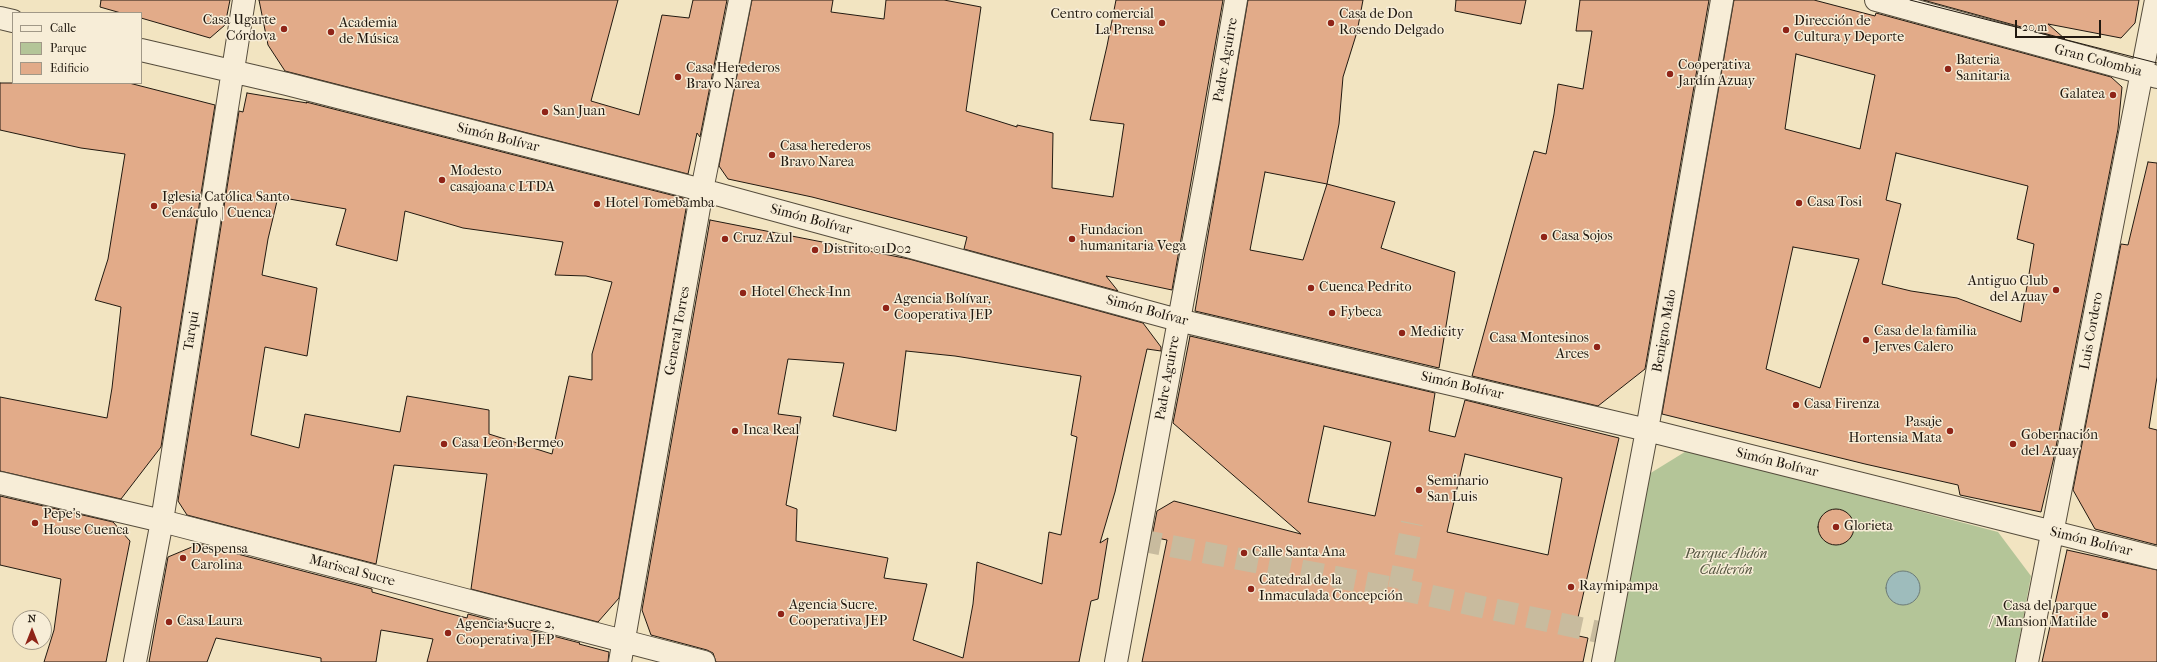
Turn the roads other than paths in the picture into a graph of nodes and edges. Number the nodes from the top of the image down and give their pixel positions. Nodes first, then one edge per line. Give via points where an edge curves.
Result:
1 (244, 0) edge
2 (740, 0) edge
3 (1236, 0) edge
4 (1722, 0) edge
5 (1876, 0) edge
6 (2156, 0) edge
7 (0, 18) edge
8 (12, 21) edge
9 (142, 50) edge
10 (232, 71) junction
11 (2149, 75) edge
12 (702, 190) junction
13 (1178, 320) junction
14 (1648, 430) junction
15 (0, 483) edge
16 (162, 521) junction
17 (2052, 533) junction
18 (2157, 558) edge
19 (622, 652) edge
20 (135, 662) edge
21 (704, 662) edge
22 (1116, 662) edge
23 (1603, 662) edge
24 (2027, 662) edge

1 - 10 street, Tarqui
2 - 12 street, General Torres
3 - 13 street, Padre Aguirre
4 - 14 street, Benigno Malo
5 - 11 street, Gran Colombia
6 - 11 street, Luis Cordero
7 - 8 street
9 - 10 street, Simón Bolívar
10 - 12 street, Simón Bolívar
10 - 16 street, Tarqui
11 - 17 street, Luis Cordero
12 - 13 street, Simón Bolívar
12 - 19 street, General Torres
13 - 14 street, Simón Bolívar
13 - 22 street, Padre Aguirre
14 - 17 street, Simón Bolívar
14 - 23 street, Benigno Malo
15 - 16 street, Mariscal Sucre
16 - 19 street, Mariscal Sucre
16 - 20 street, Tarqui
17 - 18 street, Simón Bolívar
17 - 24 street, Luis Cordero
19 - 21 street, Mariscal Sucre

